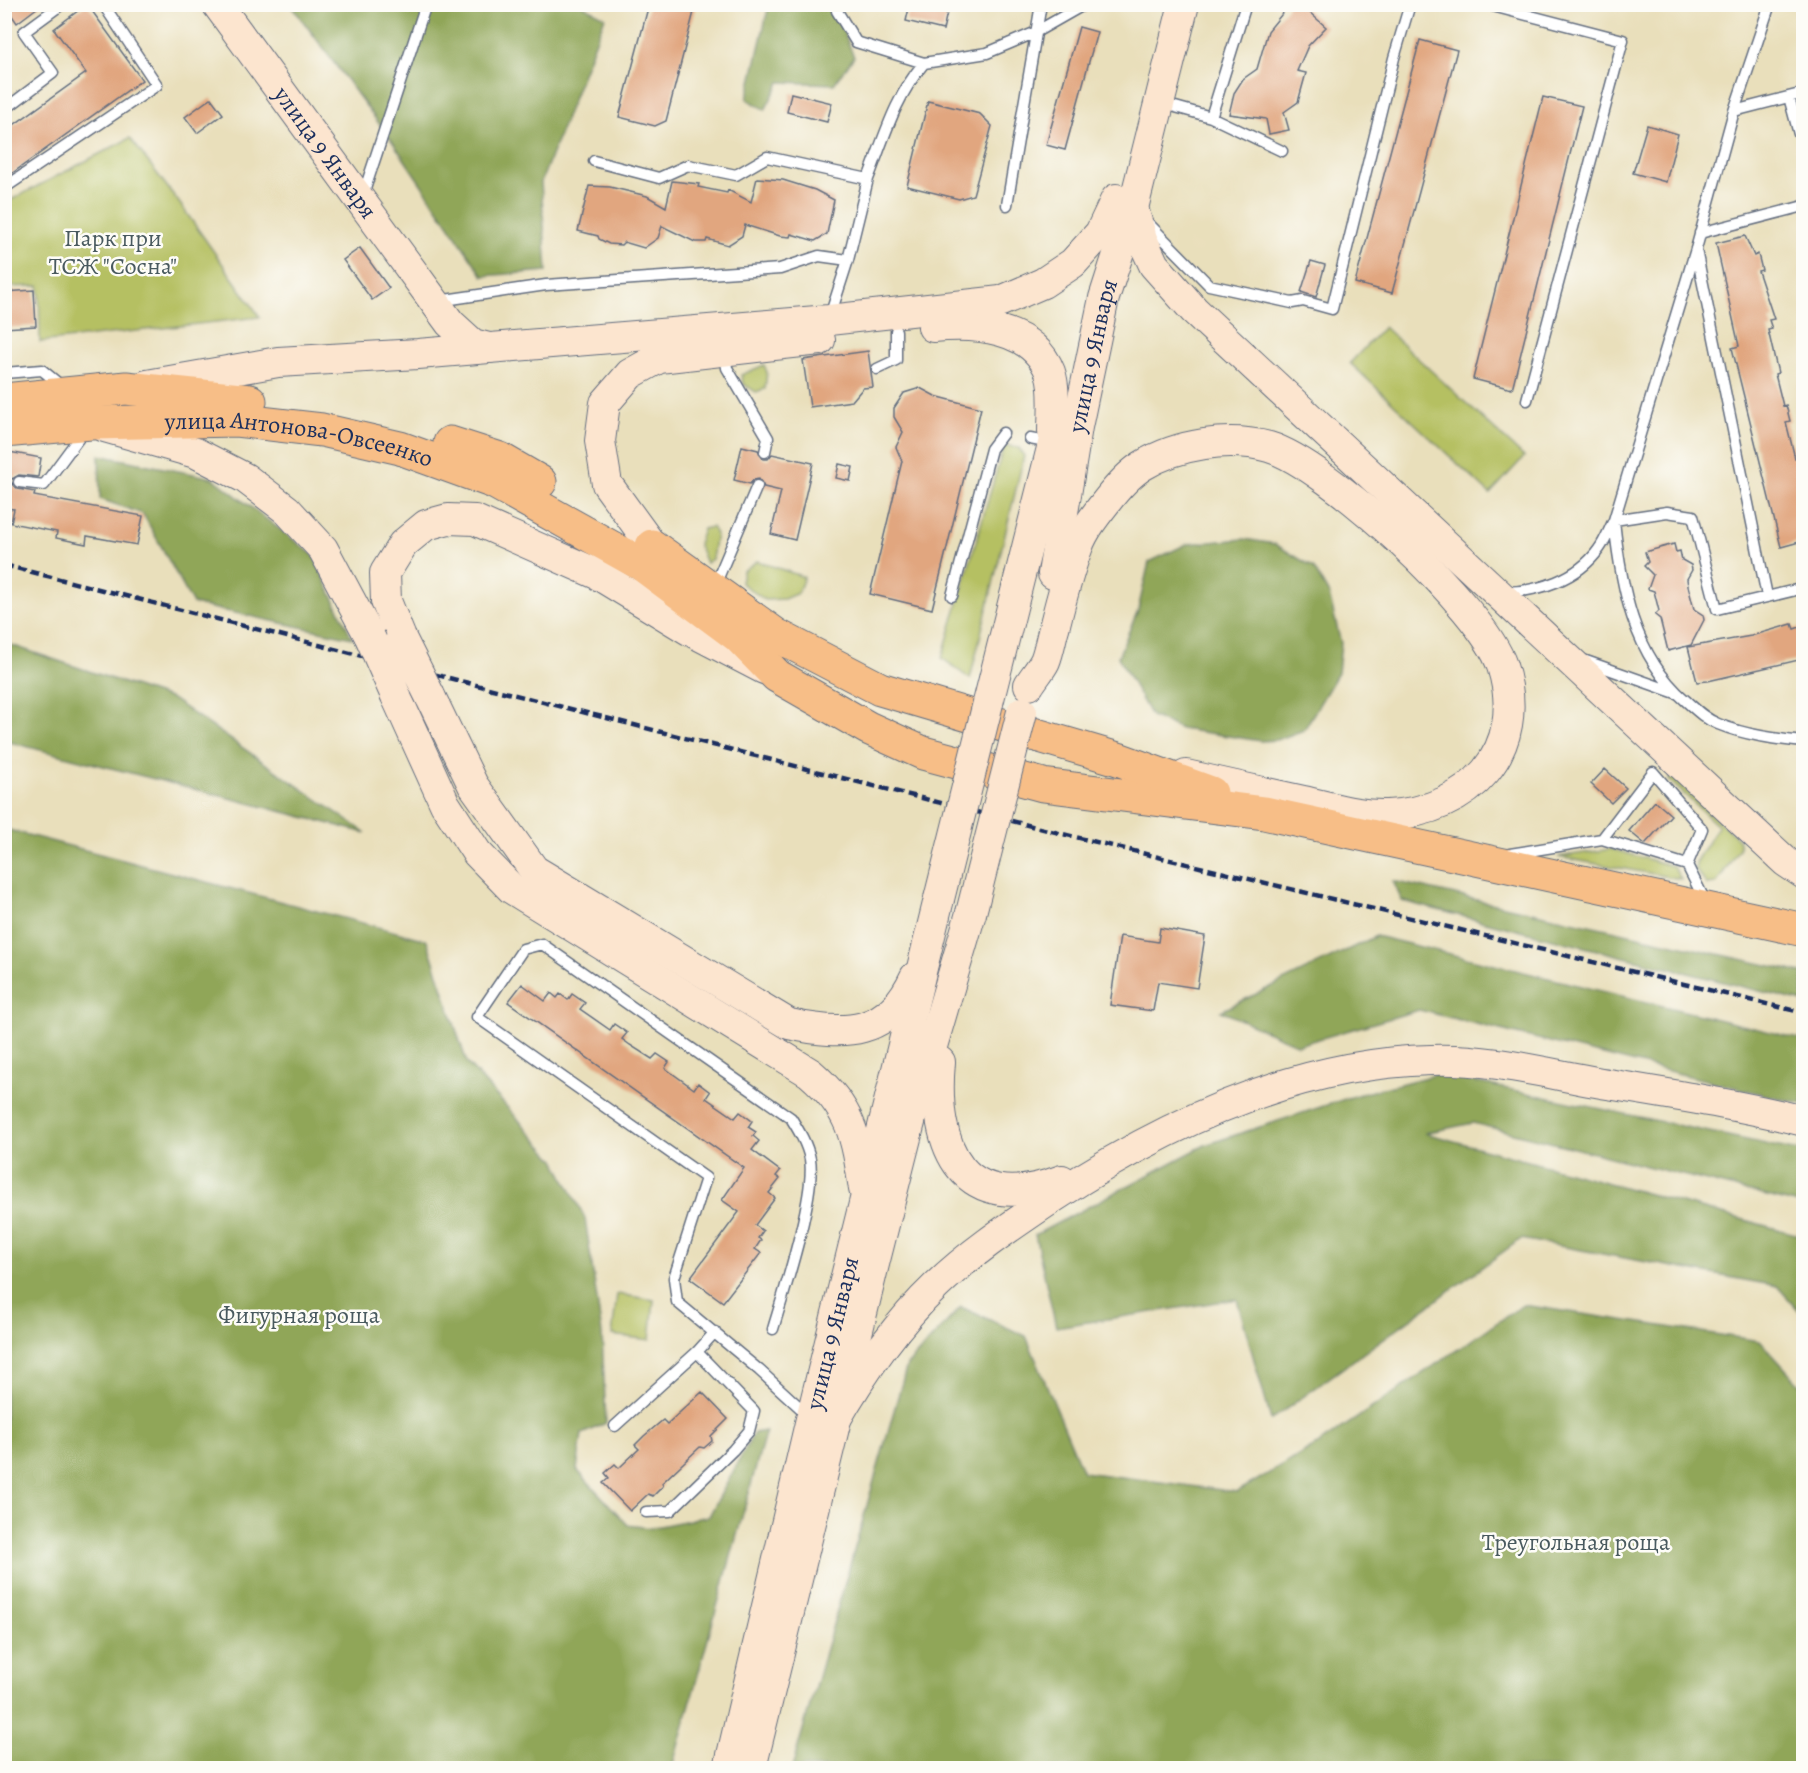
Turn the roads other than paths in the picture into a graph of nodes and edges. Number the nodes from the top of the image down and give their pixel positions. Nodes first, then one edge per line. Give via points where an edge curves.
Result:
1 (62, 4) edge
2 (103, 4) edge
3 (217, 4) edge
4 (426, 4) edge
5 (838, 4) edge
6 (1041, 4) edge
7 (1084, 4) edge
8 (1164, 4) edge
9 (1184, 4) edge
10 (1245, 4) edge
11 (1410, 4) edge
12 (1485, 4) edge
13 (1770, 4) edge
14 (1034, 33) junction
15 (924, 63) junction
16 (1803, 93) edge
17 (1789, 97) junction
18 (1158, 102) junction
19 (4, 110) edge
20 (1734, 111) junction
21 (1212, 117) junction
22 (1799, 134) dead end
23 (1282, 151) dead end
24 (594, 161) dead end
25 (868, 179) junction
26 (4, 188) edge
27 (361, 199) junction
28 (1124, 203) junction
29 (1007, 205) dead end
30 (1803, 206) edge
31 (1700, 233) junction
32 (1696, 249) junction
33 (848, 260) junction
34 (437, 301) junction
35 (829, 320) junction
36 (896, 332) junction
37 (489, 348) junction
38 (725, 351) junction
39 (418, 354) junction
40 (877, 369) dead end
41 (4, 373) edge
42 (126, 388) junction
43 (72, 394) junction
44 (4, 400) edge
45 (1527, 400) dead end
46 (91, 423) junction
47 (4, 431) edge
48 (1003, 433) dead end
49 (1042, 441) junction
50 (765, 452) dead end
51 (19, 482) dead end
52 (758, 486) dead end
53 (1614, 520) junction
54 (652, 546) junction
55 (714, 588) junction
56 (1803, 588) edge
57 (1495, 591) junction
58 (952, 596) dead end
59 (1767, 596) junction
60 (1558, 651) junction
61 (777, 676) junction
62 (1676, 693) junction
63 (1026, 698) junction
64 (1803, 742) edge
65 (1652, 756) junction
66 (1118, 759) junction
67 (1264, 813) junction
68 (1602, 839) junction
69 (1479, 859) junction
70 (1687, 865) junction
71 (1803, 874) edge
72 (1708, 907) junction
73 (1803, 930) edge
74 (927, 953) junction
75 (946, 1002) junction
76 (1803, 1121) edge
77 (1133, 1148) junction
78 (866, 1204) junction
79 (773, 1329) dead end
80 (715, 1332) junction
81 (697, 1352) junction
82 (822, 1421) junction
83 (615, 1426) dead end
84 (646, 1512) dead end
85 (729, 1768) edge
86 (751, 1768) edge

1 - 19 lane via 24,32 53,73
2 - 26 lane via 157,85
3 - 27 main road, улица 9 Января
4 - 27 lane
5 - 15 lane via 837,11 856,42
6 - 14 lane
7 - 14 lane
8 - 28 main road, улица 9 Января
9 - 18 main road, улица 9 Января
10 - 21 lane
11 - 28 lane via 1332,309 1209,285
12 - 45 lane via 1623,40
13 - 20 lane
14 - 15 lane via 987,53
14 - 29 lane
15 - 25 lane via 906,84
16 - 17 lane
17 - 20 lane
17 - 22 lane
18 - 21 lane
18 - 28 main road, улица 9 Января
20 - 31 lane
21 - 23 lane
24 - 25 lane via 659,178 688,165 736,175 767,157
25 - 33 lane
27 - 34 main road, улица 9 Января
28 - 35 main road via 1073,263 1043,283 1001,301
28 - 49 main road, улица 9 Января via 1086,296
28 - 57 main road via 1154,265 1194,310
28 - 63 main road, улица 9 Января
30 - 31 lane
31 - 32 lane
32 - 53 lane
32 - 59 lane
33 - 34 lane via 819,256 780,269 546,285
33 - 35 lane
34 - 37 main road, улица 9 Января via 463,336 473,344
34 - 39 main road via 434,324
35 - 37 main road, улица Антонова-Овсеенко
36 - 38 main road
36 - 40 lane via 896,360
36 - 49 main road via 965,324 996,328 1030,345 1050,372
37 - 39 main road, улица Антонова-Овсеенко
38 - 50 lane via 727,368 768,438
38 - 54 main road via 659,358 630,374 604,403 600,441 607,484
39 - 42 main road, улица Антонова-Овсеенко via 278,362
41 - 43 lane via 42,370
42 - 43 highway, улица Антонова-Овсеенко
42 - 54 highway via 311,409 402,428 500,459
43 - 44 highway, улица Антонова-Овсеенко
46 - 47 highway, улица Антонова-Овсеенко
46 - 51 lane via 44,485
46 - 61 highway, улица Антонова-Овсеенко via 236,420 322,430 400,448 494,482 641,564 738,636
46 - 78 main road, bridge via 196,453 245,478 287,510 323,549 370,637 445,804 477,853 512,889 810,1073 832,1092 847,1114 858,1149
48 - 58 lane via 991,449
49 - 74 main road, улица 9 Января, bridge via 988,703
52 - 55 lane
53 - 57 lane via 1598,551 1553,585 1522,592
53 - 59 lane via 1667,512 1694,516 1717,609
53 - 62 lane via 1620,574 1638,637
54 - 55 highway
55 - 66 highway via 776,635 880,689
56 - 59 lane
57 - 60 main road
60 - 62 lane
60 - 65 main road
61 - 67 highway, улица Антонова-Овсеенко via 868,728 924,753 1043,785
61 - 74 main road, bridge via 689,630 597,574 475,520 448,519 426,525 403,544 385,573 386,600 401,638 473,785 534,870 789,1024 826,1032 850,1032 878,1022 907,994
62 - 64 lane via 1719,724 1768,738
63 - 66 main road via 1045,660 1079,544 1112,495 1141,466 1168,453 1230,442 1266,447 1294,457 1347,495 1469,611 1502,666 1509,703 1508,730 1496,757 1480,779 1461,795 1438,804 1388,815 1352,813
63 - 75 main road, улица 9 Января, bridge
65 - 68 lane
65 - 70 lane via 1702,829
65 - 71 main road
66 - 67 highway
67 - 69 highway
68 - 69 lane
68 - 70 lane
69 - 72 highway
70 - 72 lane
72 - 73 highway
74 - 78 main road, улица 9 Января
75 - 77 main road via 938,1110 945,1144 975,1180 996,1190 1038,1190
75 - 82 main road, улица 9 Января
76 - 77 main road via 1529,1068 1466,1060 1396,1061 1326,1074 1263,1092 1174,1127
77 - 82 main road via 1036,1209 952,1270
78 - 82 main road, улица 9 Января
79 - 80 lane via 809,1186 810,1160 791,1118 542,944 523,949 477,1017 706,1178 674,1278 677,1302
80 - 81 lane
80 - 82 lane
81 - 83 lane
81 - 84 lane via 754,1412 749,1431 670,1511
82 - 85 main road, улица 9 Января
82 - 86 main road, улица 9 Января

